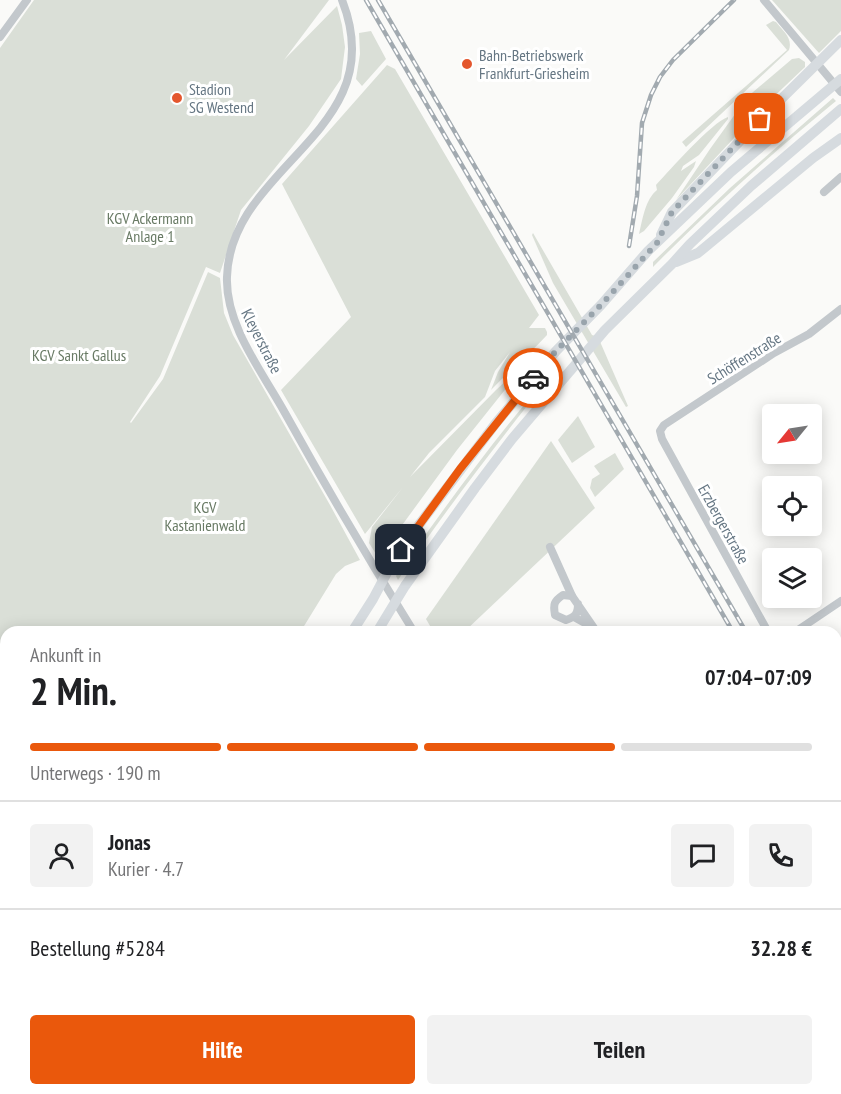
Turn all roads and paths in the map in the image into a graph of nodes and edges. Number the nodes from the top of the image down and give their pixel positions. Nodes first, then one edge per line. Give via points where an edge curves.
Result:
1 (27, 0) edge
2 (342, 0) edge
3 (764, 0) edge
4 (0, 37) edge
5 (841, 40) edge
6 (841, 79) edge
7 (841, 92) edge
8 (841, 109) edge
9 (841, 138) edge
10 (841, 177) edge
11 (824, 192) dead end
12 (652, 247) junction
13 (672, 264) junction
14 (841, 309) edge
15 (661, 428) joint
16 (550, 547) dead end
17 (572, 596) junction
18 (841, 601) edge
19 (578, 604) junction
20 (574, 617) junction
21 (356, 626) edge
22 (380, 626) edge
23 (410, 626) edge
24 (589, 626) edge
25 (593, 626) edge
26 (765, 626) edge
27 (804, 626) edge

1 - 4 street
2 - 23 street, Kleyerstraße via 350,26 352,53 342,96 319,130 245,217 232,243 226,279 241,335
3 - 7 street
5 - 12 highway via 672,212
6 - 12 highway via 731,172
8 - 13 highway via 751,186
9 - 13 highway via 698,253
10 - 11 street
12 - 21 highway via 556,351 460,469 390,567
13 - 22 highway via 605,330 512,439
14 - 15 street, Schöffenstraße via 809,334
15 - 26 street, Erzbergerstraße via 662,439
16 - 17 street
17 - 19 street
17 - 20 street via 563,595 553,607 555,615 566,620
18 - 27 street
19 - 20 street
19 - 25 street
20 - 24 street

